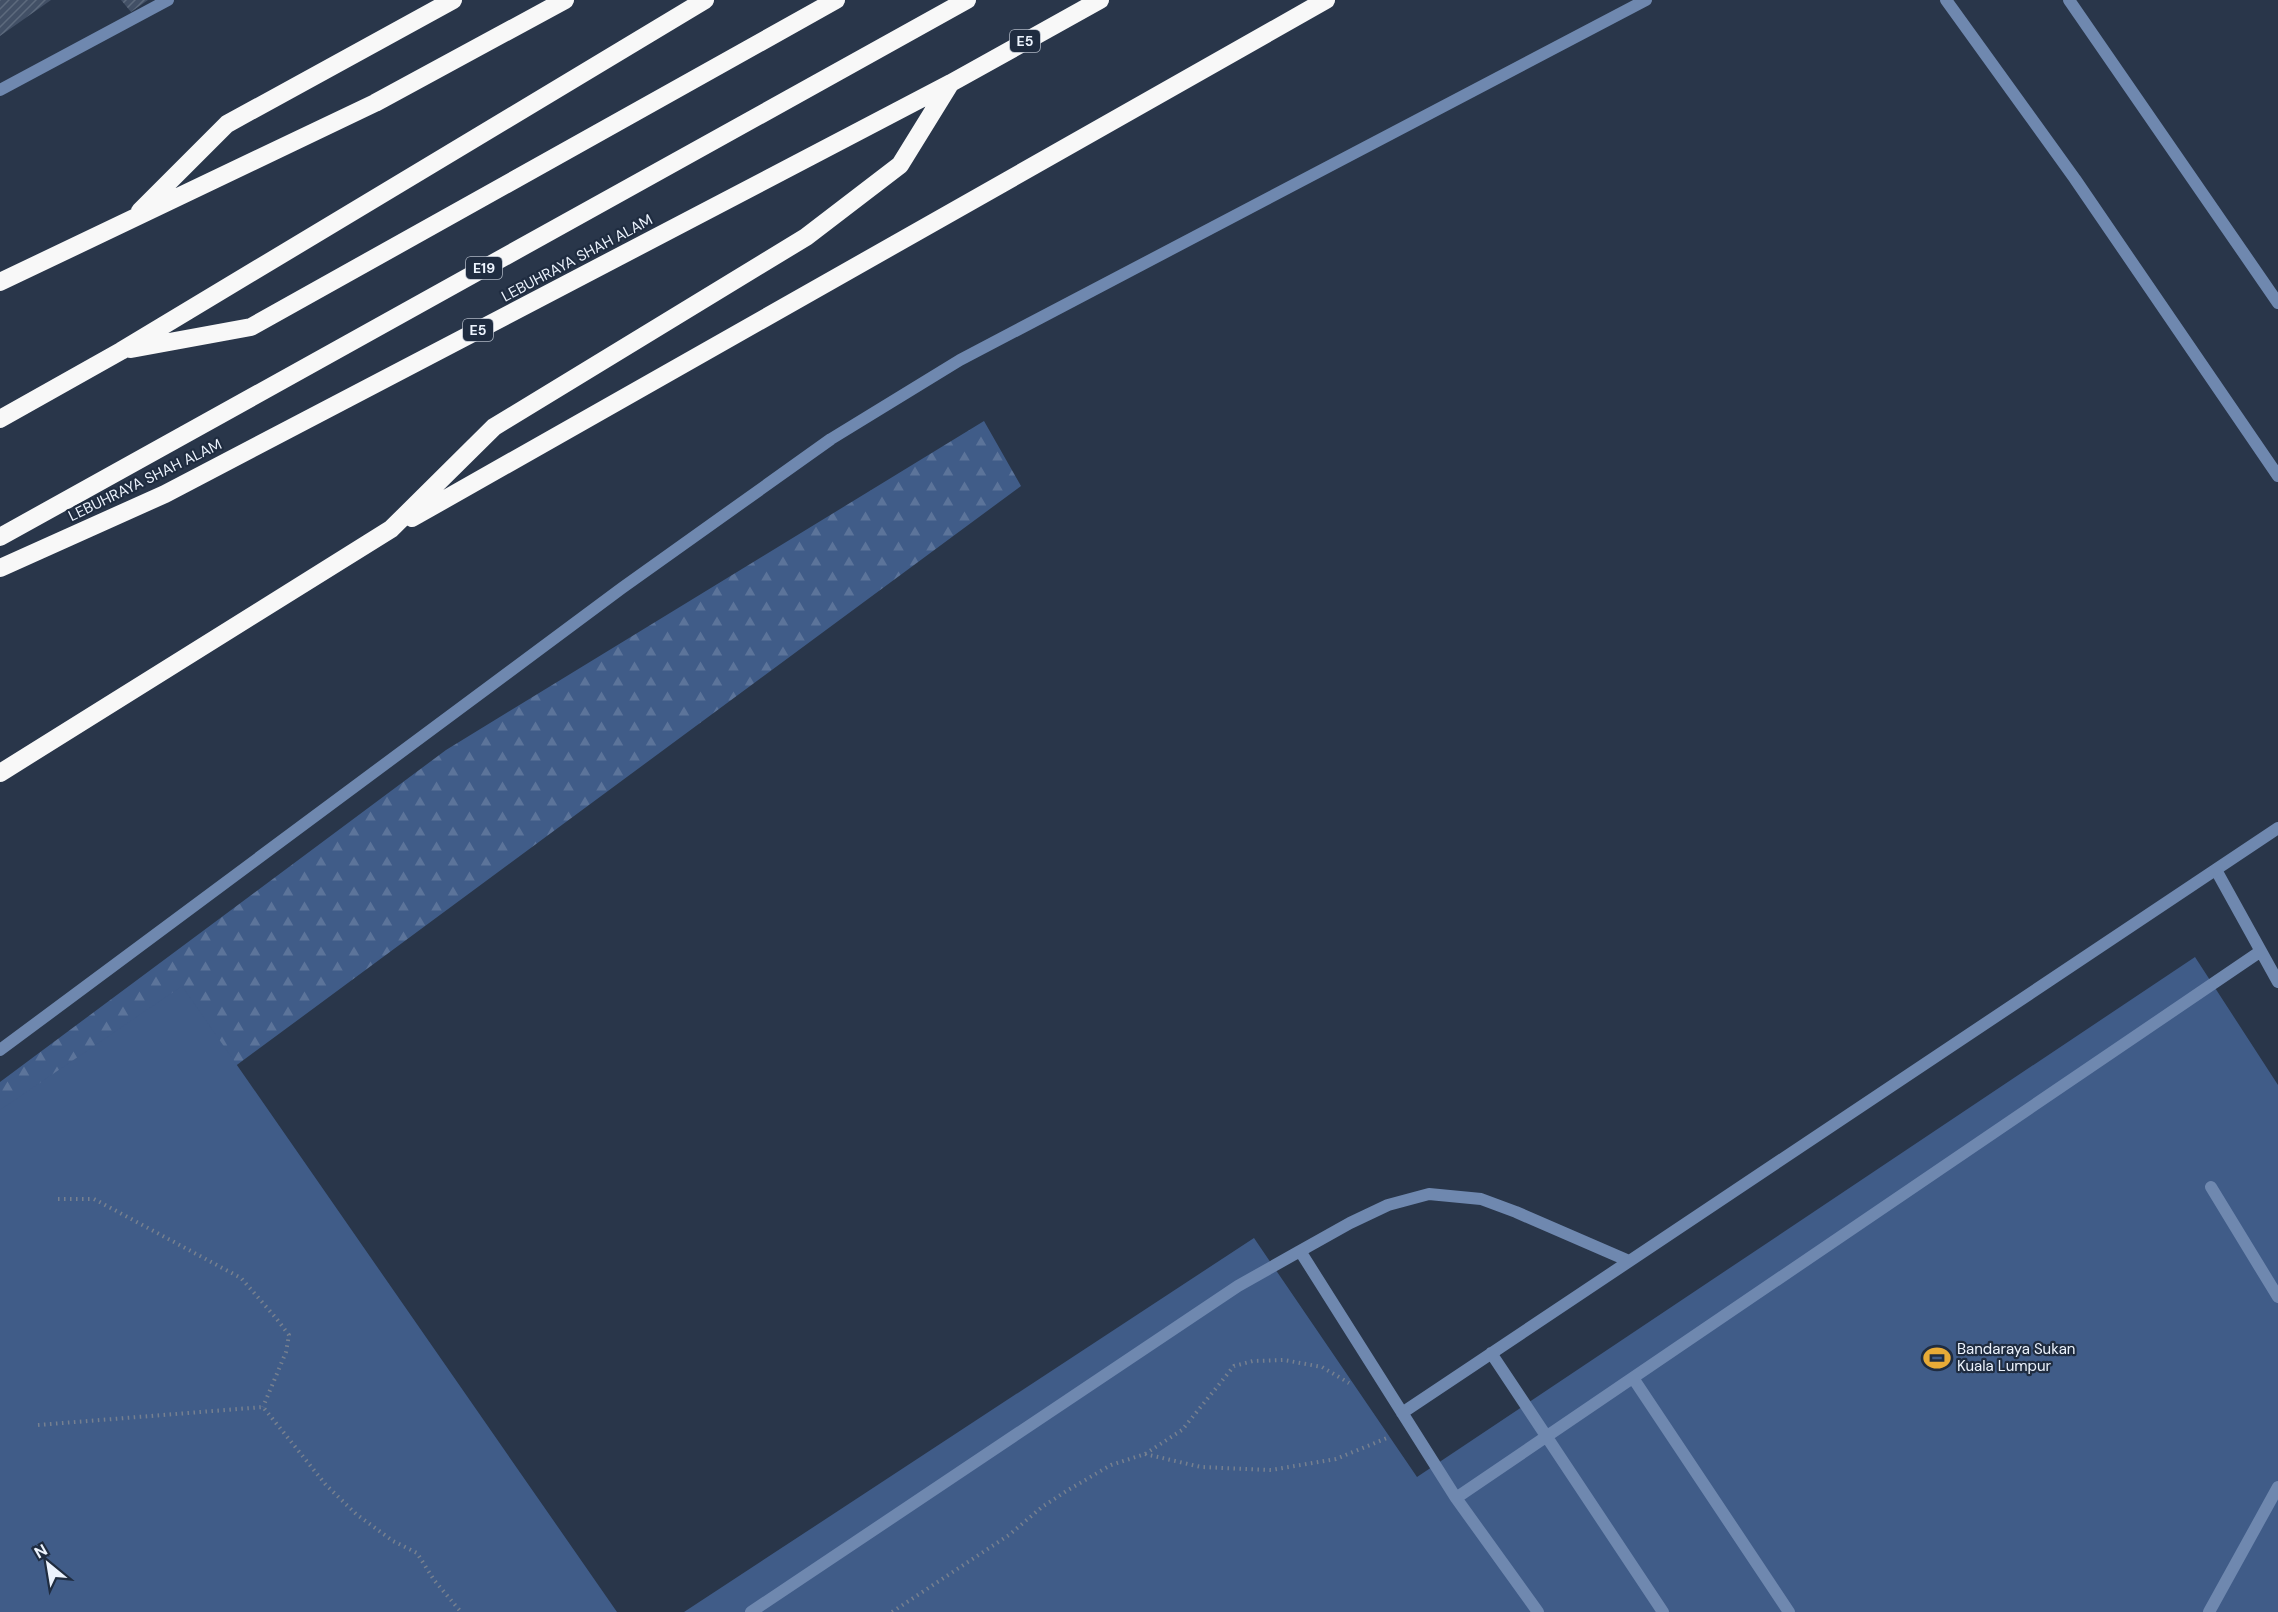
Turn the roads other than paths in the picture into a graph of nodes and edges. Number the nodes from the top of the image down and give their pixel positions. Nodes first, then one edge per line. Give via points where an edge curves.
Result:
1 (168, 0) edge
2 (453, 0) edge
3 (565, 0) edge
4 (705, 0) edge
5 (836, 0) edge
6 (967, 0) edge
7 (1100, 0) edge
8 (1326, 0) edge
9 (1646, 0) edge
10 (1946, 0) edge
11 (2069, 0) edge
12 (951, 83) junction
13 (0, 90) edge
14 (131, 221) junction
15 (0, 282) edge
16 (2278, 303) edge
17 (120, 351) junction
18 (0, 419) edge
19 (2278, 476) edge
20 (391, 530) junction
21 (0, 537) edge
22 (0, 568) edge
23 (0, 773) edge
24 (2278, 828) edge
25 (2216, 870) junction
26 (2261, 951) junction
27 (2278, 982) edge
28 (0, 1050) edge
29 (2211, 1187) dead end
30 (1300, 1251) junction
31 (1629, 1261) junction
32 (2278, 1297) edge
33 (1491, 1353) junction
34 (1633, 1378) junction
35 (1402, 1413) junction
36 (1547, 1437) junction
37 (2278, 1487) edge
38 (1456, 1498) junction
39 (751, 1612) edge
40 (1538, 1612) edge
41 (1664, 1612) edge
42 (1789, 1612) edge
43 (2209, 1612) edge

1 - 13 lane
2 - 14 highway via 227,124
3 - 14 highway via 375,103
4 - 17 highway
5 - 17 highway via 251,327
6 - 21 highway, E19
7 - 12 highway, LEBUHRAYA SHAH ALAM / E5
8 - 20 highway
9 - 28 lane via 971,355 831,440 622,588
10 - 19 lane via 2075,179
11 - 16 lane
12 - 20 highway via 900,165 806,237 495,427
12 - 22 highway, LEBUHRAYA SHAH ALAM / E5 via 165,494
14 - 15 highway
17 - 18 highway
20 - 23 highway
24 - 25 lane
25 - 26 lane
25 - 31 lane
26 - 27 lane
26 - 34 lane
29 - 32 lane
30 - 31 lane via 1388,1205 1428,1194 1481,1199
30 - 35 lane
30 - 39 lane via 1238,1286
31 - 33 lane
33 - 35 lane
33 - 36 lane
34 - 36 lane
34 - 42 lane
35 - 38 lane
36 - 38 lane
36 - 41 lane
37 - 43 lane
38 - 40 lane

